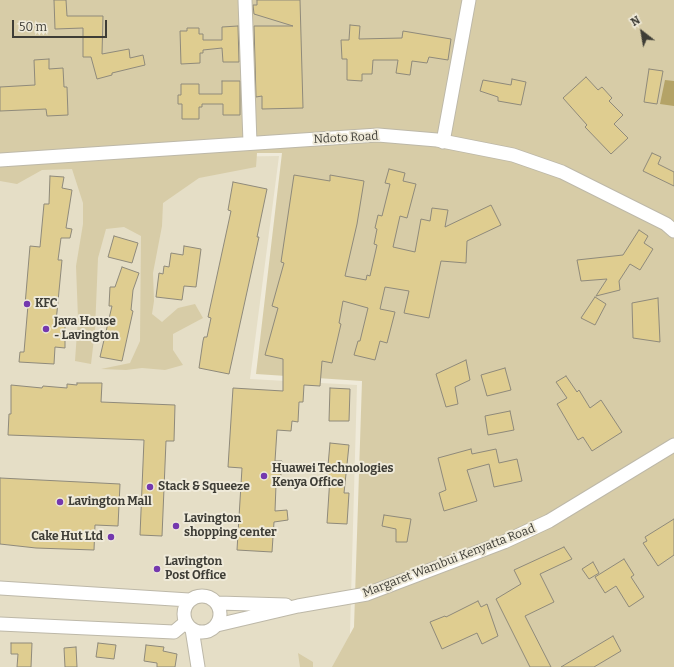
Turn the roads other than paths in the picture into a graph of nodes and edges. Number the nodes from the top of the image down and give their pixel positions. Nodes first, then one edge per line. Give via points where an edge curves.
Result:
1 (246, 0) edge
2 (469, 0) edge
3 (443, 142) junction
4 (250, 143) junction
5 (0, 160) edge
6 (674, 231) edge
7 (674, 446) edge
8 (0, 588) edge
9 (190, 600) junction
10 (218, 603) junction
11 (298, 606) junction
12 (0, 624) edge
13 (189, 626) junction
14 (212, 628) junction
15 (198, 666) edge

1 - 4 street
2 - 3 street
3 - 4 street, Ndoto Road via 378,135
3 - 6 street, Ndoto Road via 513,155 562,172 666,224
4 - 5 street, Ndoto Road
7 - 11 street, Margaret Wambui Kenyatta Road via 549,521 504,542 367,594
8 - 9 street
9 - 10 street via 202,595 211,597
9 - 13 street via 184,608
10 - 11 street, Margaret Wambui Kenyatta Road
10 - 14 street via 221,614
11 - 14 street, Margaret Wambui Kenyatta Road
12 - 13 street via 174,632
13 - 14 street via 200,632
13 - 15 street
14 - 15 street

